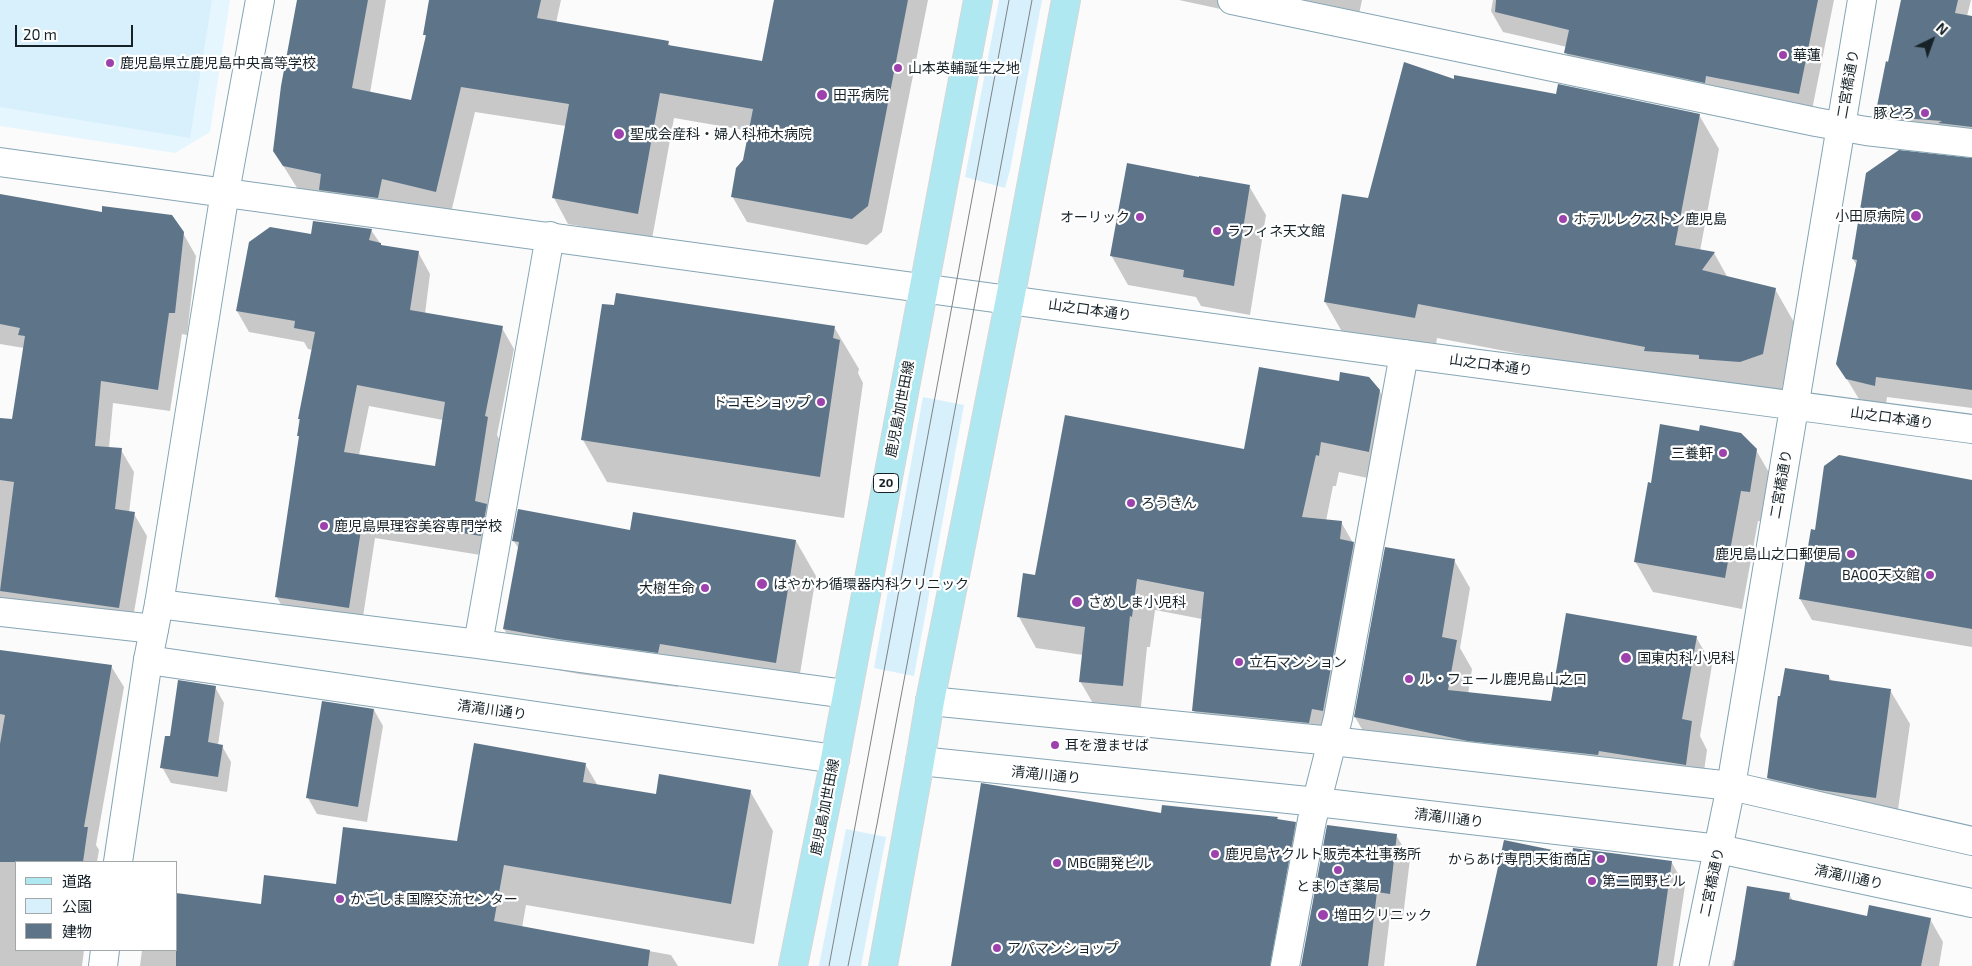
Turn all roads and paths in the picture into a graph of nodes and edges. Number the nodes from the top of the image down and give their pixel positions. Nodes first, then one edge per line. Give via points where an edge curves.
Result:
1 (260, 0) edge
2 (978, 0) edge
3 (1066, 0) edge
4 (1232, 0) edge
5 (1862, 0) edge
6 (1841, 126) junction
7 (1972, 143) edge
8 (0, 162) edge
9 (225, 192) junction
10 (550, 236) junction
11 (924, 287) junction
12 (1010, 299) junction
13 (1404, 354) junction
14 (1794, 406) junction
15 (1972, 429) edge
16 (0, 612) edge
17 (156, 616) junction
18 (478, 644) junction
19 (148, 660) junction
20 (846, 694) junction
21 (930, 701) junction
22 (1332, 741) junction
23 (835, 759) junction
24 (920, 761) junction
25 (1731, 786) junction
26 (1317, 802) junction
27 (1972, 841) edge
28 (1719, 849) junction
29 (118, 861) edge
30 (1972, 904) edge
31 (105, 951) edge
32 (103, 966) edge
33 (793, 966) edge
34 (883, 966) edge
35 (1285, 966) edge
36 (1694, 966) edge

1 - 9 street
2 - 11 main road, 鹿児島加世田線 / 20
3 - 12 main road
4 - 6 street
5 - 6 street, 二宮橋通り
6 - 7 street
6 - 14 street, 二宮橋通り
8 - 9 street, 山之口本通り
9 - 10 street, 山之口本通り
9 - 17 street
10 - 11 street, 山之口本通り
10 - 18 street
11 - 12 street, 山之口本通り
11 - 20 main road, 鹿児島加世田線 / 20
12 - 13 street, 山之口本通り
12 - 21 main road
13 - 14 street, 山之口本通り
13 - 22 street
14 - 15 street, 山之口本通り
14 - 25 street, 二宮橋通り
16 - 17 street
17 - 18 street
17 - 19 street
18 - 20 street
19 - 23 street, 清滝川通り
19 - 29 street
20 - 23 main road, 鹿児島加世田線 / 20
21 - 22 street
21 - 24 main road
22 - 25 street
22 - 26 street
23 - 33 main road, 鹿児島加世田線 / 20
24 - 26 street, 清滝川通り
24 - 34 main road
25 - 27 street
25 - 28 street, 二宮橋通り
26 - 28 street, 清滝川通り
26 - 35 street
28 - 30 street, 清滝川通り
28 - 36 street, 二宮橋通り
31 - 32 street

